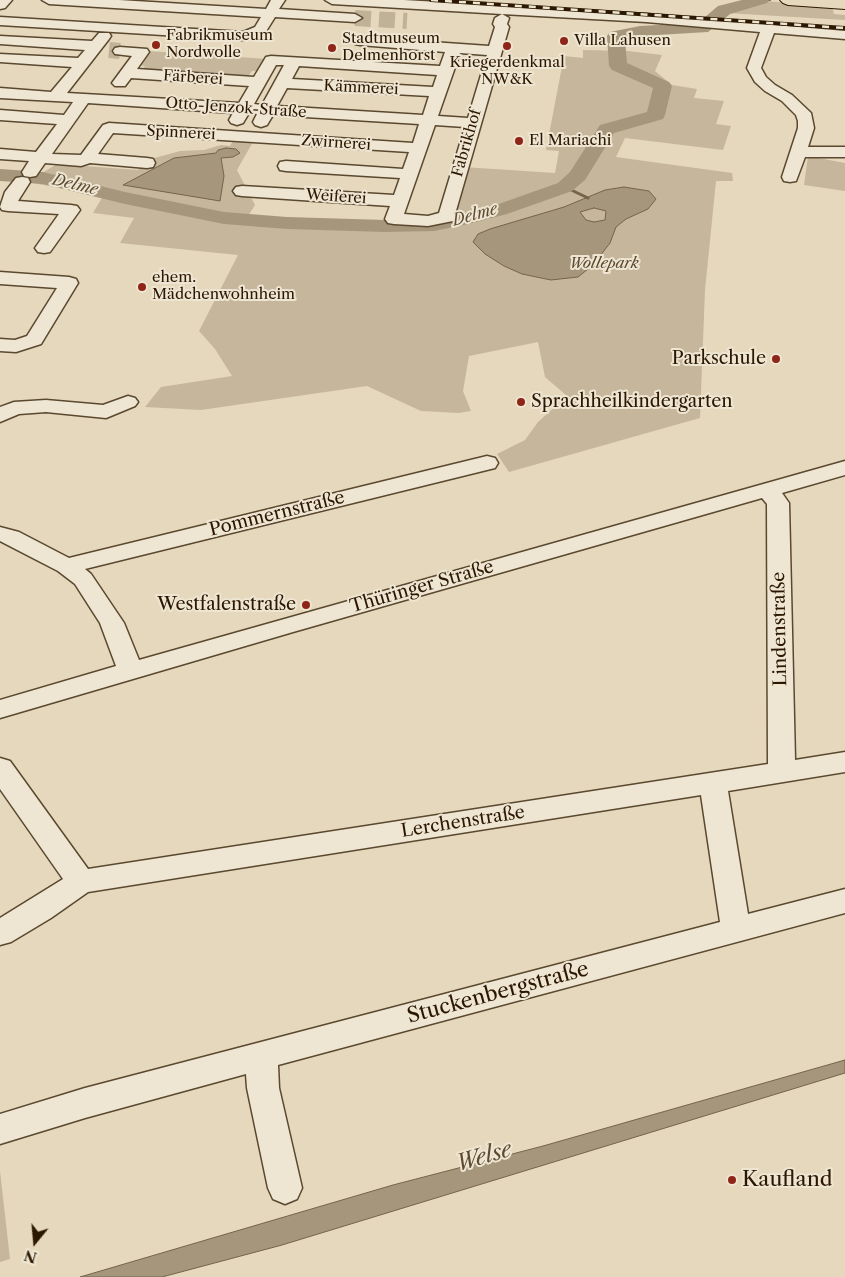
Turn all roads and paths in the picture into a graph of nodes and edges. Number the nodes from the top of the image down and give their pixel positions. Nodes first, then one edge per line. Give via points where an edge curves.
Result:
1 (5, 0) edge
2 (49, 0) edge
3 (278, 0) edge
4 (332, 0) edge
5 (788, 0) edge
6 (845, 4) edge
7 (0, 5) edge
8 (270, 13) junction
9 (503, 17) junction
10 (355, 18) tunnel mouth
11 (0, 21) edge
12 (483, 26) dead end
13 (111, 28) junction
14 (768, 28) junction
15 (845, 35) edge
16 (0, 40) edge
17 (360, 41) dead end
18 (454, 48) junction
19 (104, 49) junction
20 (494, 51) junction
21 (0, 58) edge
22 (294, 62) junction
23 (83, 63) junction
24 (447, 71) junction
25 (127, 74) junction
26 (259, 82) junction
27 (282, 83) junction
28 (439, 92) junction
29 (0, 93) edge
30 (56, 96) junction
31 (84, 98) junction
32 (108, 100) junction
33 (128, 101) junction
34 (244, 108) junction
35 (268, 110) junction
36 (0, 115) edge
37 (68, 120) junction
38 (428, 120) junction
39 (472, 123) junction
40 (109, 128) junction
41 (228, 136) junction
42 (253, 137) junction
43 (298, 140) junction
44 (418, 148) junction
45 (798, 152) junction
46 (845, 152) edge
47 (0, 154) edge
48 (41, 157) junction
49 (88, 158) junction
50 (147, 163) dead end
51 (286, 166) junction
52 (410, 174) junction
53 (790, 177) dead end
54 (242, 191) dead end
55 (273, 193) junction
56 (400, 201) junction
57 (4, 205) edge
58 (44, 248) dead end
59 (0, 278) edge
60 (0, 345) edge
61 (128, 402) dead end
62 (0, 416) edge
63 (487, 462) dead end
64 (845, 468) edge
65 (768, 491) junction
66 (0, 534) edge
67 (66, 566) junction
68 (130, 670) junction
69 (0, 709) edge
70 (845, 762) edge
71 (0, 768) edge
72 (782, 771) junction
73 (713, 784) junction
74 (81, 882) junction
75 (845, 901) edge
76 (736, 930) junction
77 (0, 933) edge
78 (261, 1057) junction
79 (0, 1129) edge
80 (285, 1188) dead end

1 - 7 street
2 - 8 street
3 - 8 street
4 - 9 street
5 - 6 main road
8 - 10 street
8 - 13 street via 258,32 244,36
9 - 12 street
9 - 14 street via 704,22
9 - 20 street, Fabrikhof
11 - 13 street
13 - 19 street
14 - 15 street
14 - 45 street via 754,68 760,79 803,113 806,128
16 - 19 street
17 - 18 street
18 - 20 street
18 - 24 street
19 - 23 street
19 - 25 street via 142,52
20 - 39 street, Fabrikhof
21 - 23 street
22 - 24 street, Kämmerei
22 - 26 street, Kämmerei via 271,60
22 - 27 street
23 - 30 street
24 - 28 street
25 - 26 street, Färberei
25 - 32 street
26 - 34 street
27 - 28 street, Kämmerei
27 - 35 street
28 - 38 street
29 - 30 street, Otto-Jenzok-Straße
30 - 31 street, Otto-Jenzok-Straße
31 - 32 street, Otto-Jenzok-Straße
31 - 37 street
32 - 33 street, Otto-Jenzok-Straße
33 - 34 street, Otto-Jenzok-Straße
33 - 40 street
34 - 35 street, Otto-Jenzok-Straße
34 - 41 street
35 - 38 street, Otto-Jenzok-Straße
35 - 42 street
36 - 37 street
37 - 48 street
38 - 39 street, Otto-Jenzok-Straße
38 - 44 street
39 - 56 street, Fabrikhof via 446,218 428,221 394,219
40 - 41 street, Spinnerei
40 - 49 street
41 - 42 street, Spinnerei
42 - 43 street, Zwirnerei
43 - 44 street, Zwirnerei
43 - 51 street
44 - 52 street
45 - 46 street
45 - 53 street
47 - 48 street, Spinnerei
48 - 49 street, Spinnerei via 81,161
48 - 57 street
49 - 50 street, Spinnerei
51 - 52 street, Weiferei
51 - 55 street
52 - 56 street
54 - 55 street, Weiferei
55 - 56 street, Weiferei
57 - 58 street via 62,223
59 - 60 street via 69,283 34,340 16,346
61 - 62 street via 106,412 46,406 14,408
63 - 67 street, Pommernstraße
64 - 65 street, Thüringer Straße
65 - 68 street, Thüringer Straße
65 - 72 street, Lindenstraße via 778,503
66 - 67 street
67 - 68 street via 83,579 112,622
68 - 69 street, Thüringer Straße
70 - 72 street, Lerchenstraße
71 - 74 street
72 - 73 street, Lerchenstraße
73 - 74 street, Lerchenstraße
73 - 76 street
74 - 77 street, Lerchenstraße
75 - 76 street, Stuckenbergstraße
76 - 78 street, Stuckenbergstraße
78 - 79 street, Stuckenbergstraße
78 - 80 street via 264,1088

